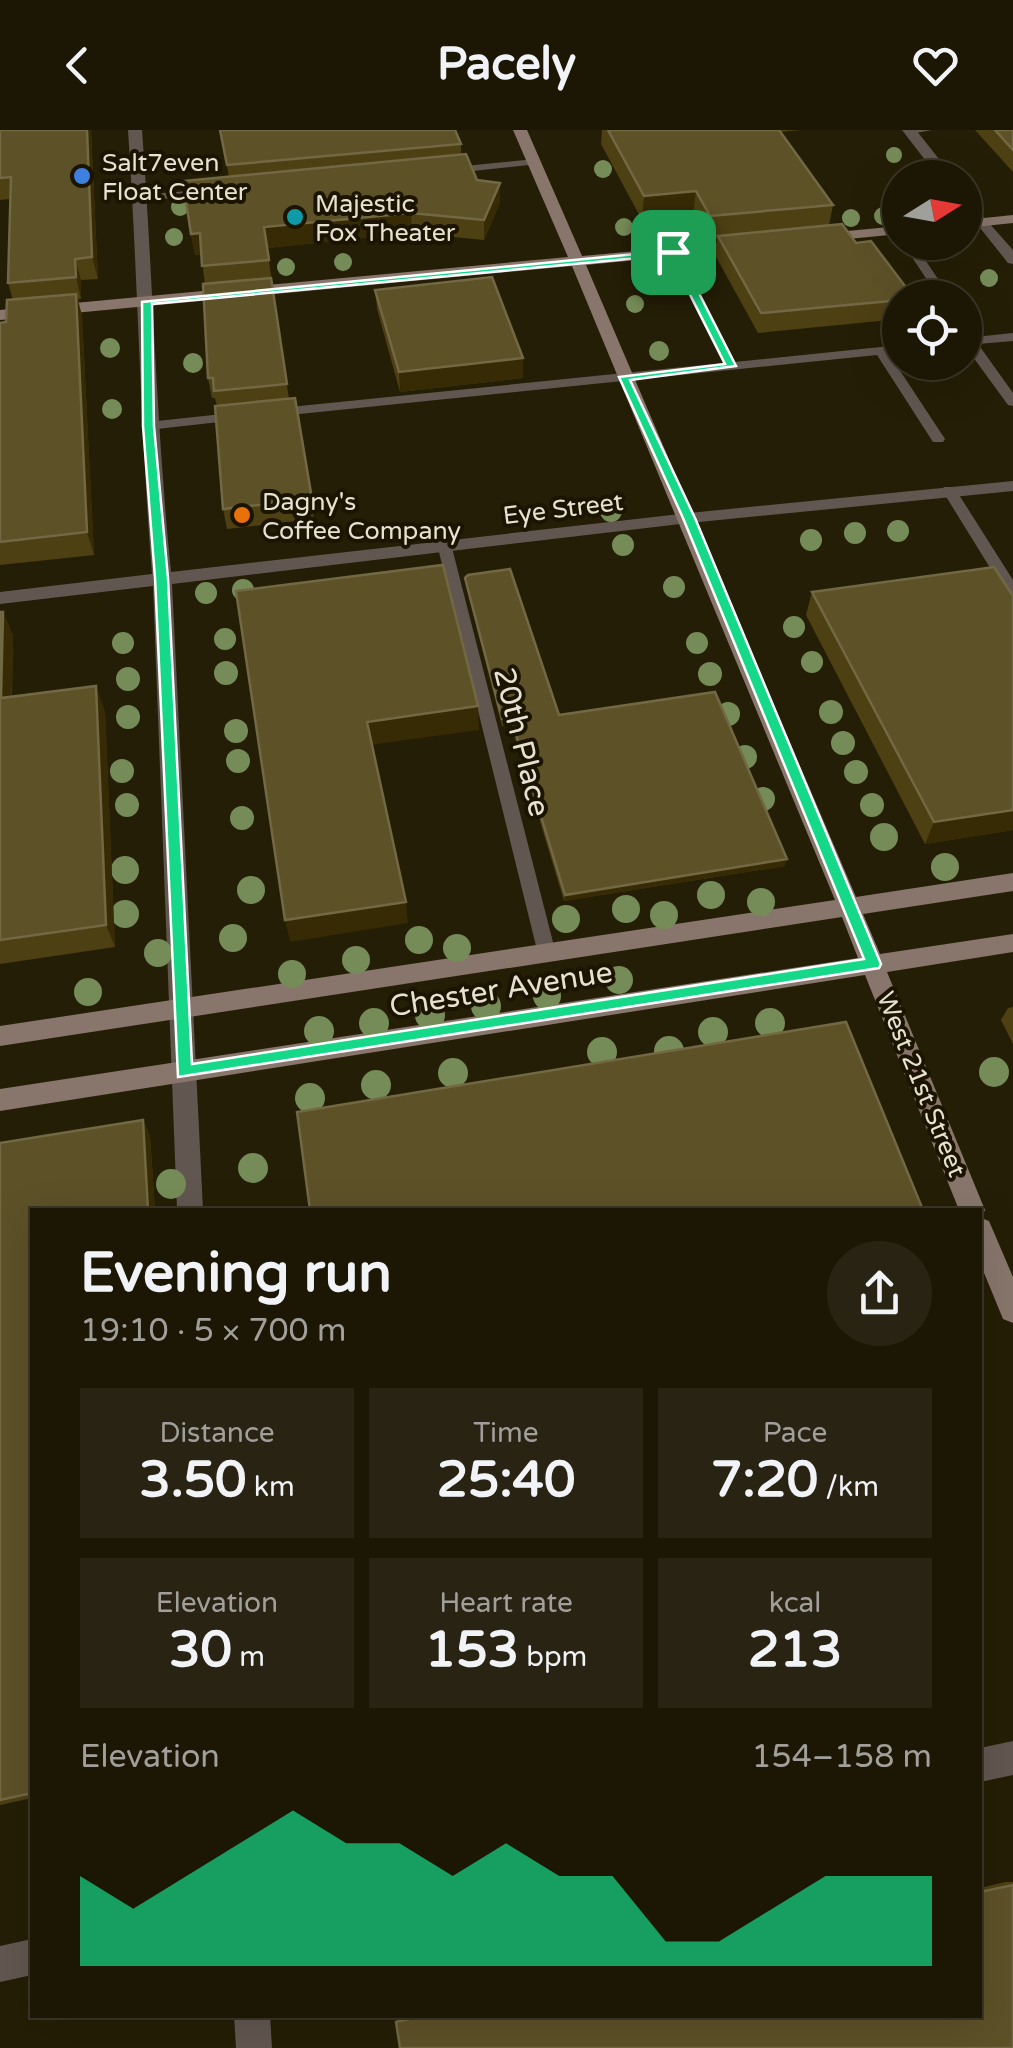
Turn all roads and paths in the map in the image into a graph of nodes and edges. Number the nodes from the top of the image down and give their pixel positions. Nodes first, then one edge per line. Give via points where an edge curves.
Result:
1 (135, 130) edge
2 (520, 130) edge
3 (927, 130) edge
4 (910, 131) edge
5 (933, 160) edge
6 (534, 162) junction
7 (436, 172) edge
8 (219, 191) edge
9 (140, 198) junction
10 (1013, 219) edge
11 (983, 222) joint
12 (882, 235) edge
13 (804, 240) edge
14 (767, 243) edge
15 (673, 252) junction
16 (1013, 260) edge
17 (578, 261) junction
18 (147, 302) junction
19 (0, 315) edge
20 (1013, 337) edge
21 (982, 341) edge
22 (881, 351) joint
23 (982, 359) edge
24 (731, 366) junction
25 (624, 377) junction
26 (1013, 402) edge
27 (148, 426) junction
28 (938, 439) dead end
29 (1013, 486) edge
30 (949, 490) junction
31 (689, 518) junction
32 (445, 548) junction
33 (162, 578) junction
34 (1013, 592) edge
35 (0, 598) edge
36 (1013, 882) edge
37 (850, 907) junction
38 (1013, 944) edge
39 (546, 950) junction
40 (873, 964) junction
41 (181, 1007) junction
42 (0, 1036) edge
43 (184, 1072) junction
44 (0, 1100) edge
45 (190, 1208) edge
46 (971, 1208) edge
47 (982, 1240) edge
48 (989, 1275) edge
49 (1013, 1310) edge
50 (1013, 1758) edge
51 (982, 1765) edge
52 (30, 1957) edge
53 (0, 1964) edge
54 (252, 2018) edge
55 (254, 2048) edge

1 - 9 street
2 - 6 street, West 21st Street
3 - 4 lane
4 - 5 street
6 - 7 lane
6 - 17 street, West 21st Street
8 - 9 lane
9 - 18 street
10 - 11 street
11 - 16 street
12 - 13 street
14 - 15 street
15 - 17 street
15 - 24 lane
17 - 18 street
17 - 25 street, West 21st Street
18 - 19 street
18 - 27 street
20 - 21 lane
22 - 24 lane
22 - 28 lane
23 - 26 lane
24 - 25 lane
25 - 27 lane
25 - 31 street, West 21st Street
27 - 33 street
29 - 30 street, Eye Street
30 - 31 street, Eye Street
30 - 34 lane
31 - 32 street, Eye Street
31 - 37 street, West 21st Street
32 - 33 street, Eye Street
32 - 39 lane, 20th Place
33 - 35 street, Eye Street
33 - 41 street
36 - 37 street, Chester Avenue
37 - 39 street, Chester Avenue
37 - 40 street, West 21st Street
38 - 40 street, Chester Avenue
39 - 41 street, Chester Avenue
40 - 43 street, Chester Avenue
40 - 46 street, West 21st Street
41 - 42 street, Chester Avenue
41 - 43 street
43 - 44 street, Chester Avenue
43 - 45 street
47 - 48 street
48 - 49 street
50 - 51 street
52 - 53 street
54 - 55 street

